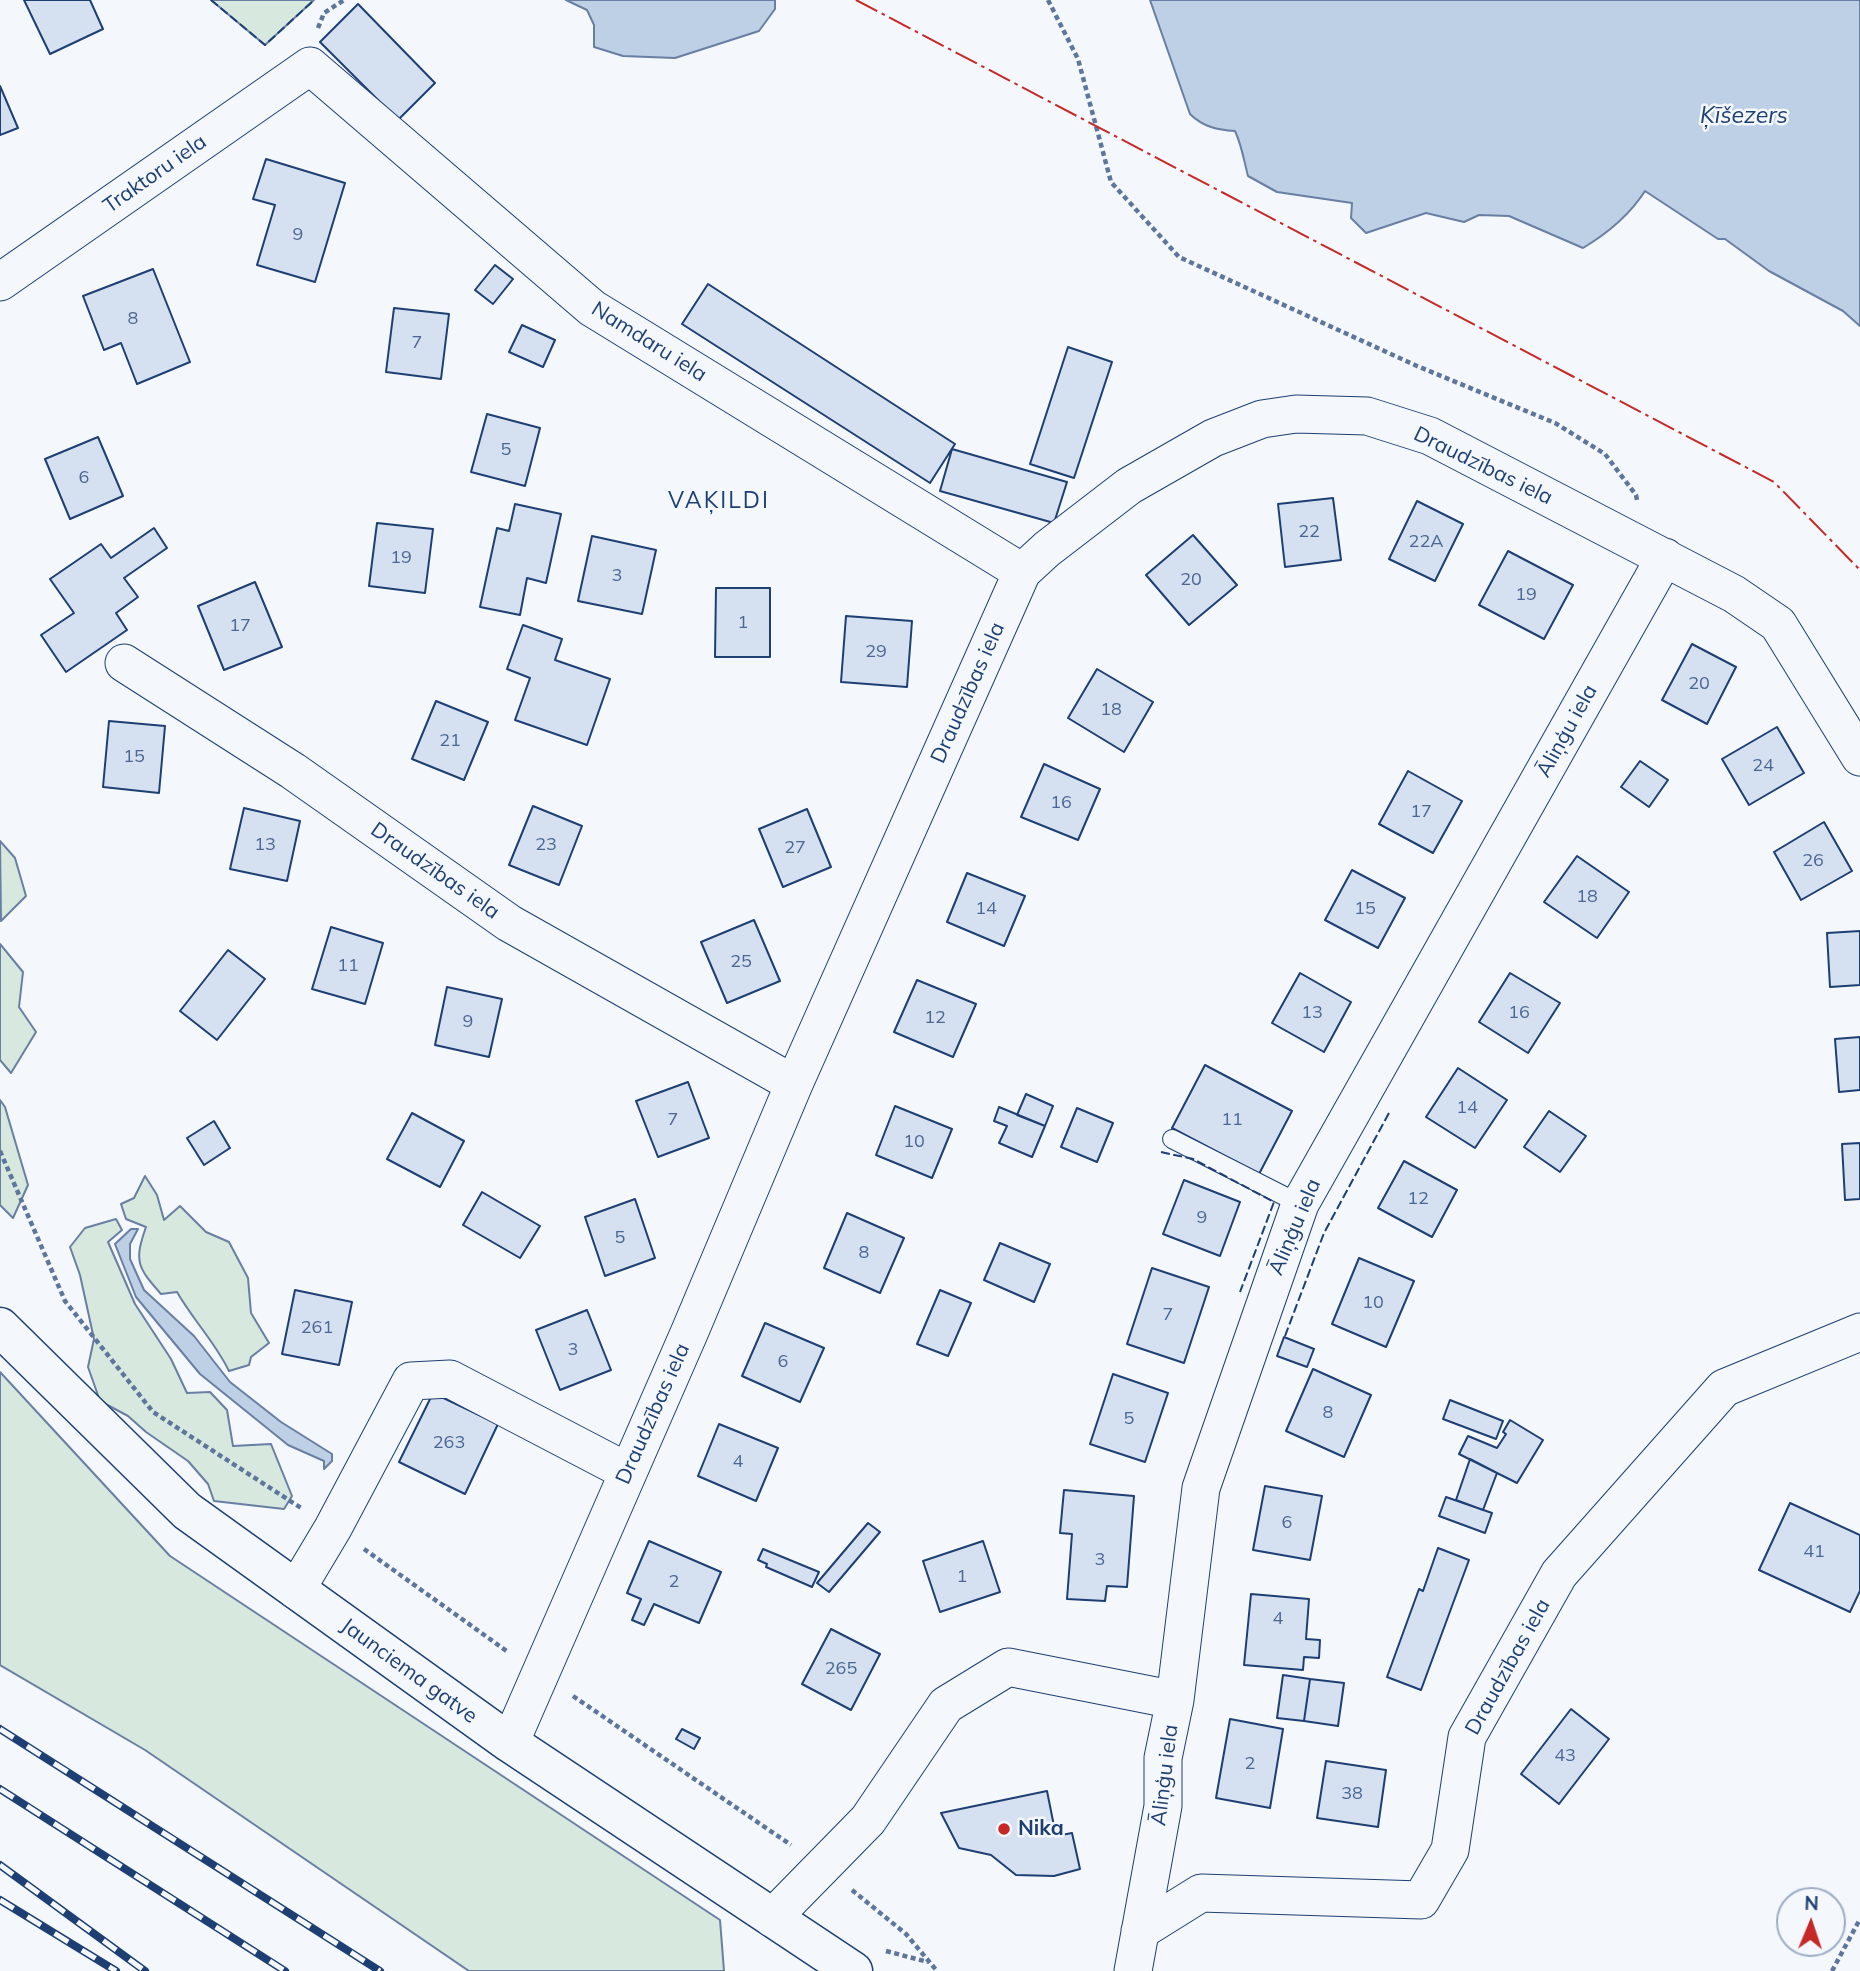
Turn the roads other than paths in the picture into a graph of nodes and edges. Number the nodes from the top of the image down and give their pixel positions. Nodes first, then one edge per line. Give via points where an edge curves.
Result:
1 (310, 66) joint
2 (0, 282) edge
3 (1654, 551) junction
4 (1022, 572) junction
5 (124, 663) dead end
6 (1860, 757) edge
7 (794, 1084) junction
8 (1172, 1139) dead end
9 (1300, 1204) junction
10 (0, 1327) edge
11 (1860, 1332) edge
12 (628, 1472) junction
13 (296, 1590) junction
14 (1175, 1700) junction
15 (510, 1743) junction
16 (772, 1918) junction
17 (1140, 1931) junction
18 (853, 1971) edge
19 (1133, 1971) edge

1 - 2 street, Traktoru iela
1 - 4 street, Namdaru iela via 592,308
3 - 4 street, Draudzības iela via 1430,436 1367,416 1296,414 1262,419 1213,438 1129,486
3 - 6 street, Draudzības iela via 1734,594 1778,624
3 - 9 street, Āliņģu iela
4 - 7 street, Draudzības iela
5 - 7 street, Draudzības iela via 293,771 509,923
7 - 12 street, Draudzības iela
8 - 9 lane
9 - 14 street, Āliņģu iela via 1201,1488
10 - 13 main road, Jaunciema gatve via 187,1511
11 - 17 street, Draudzības iela via 1724,1388 1559,1574 1467,1737 1450,1850 1421,1900 1201,1893
12 - 13 street via 450,1379 411,1381
12 - 15 street, Draudzības iela
13 - 15 main road, Jaunciema gatve
14 - 16 street via 1008,1667 946,1705 868,1820
14 - 17 street, Āliņģu iela via 1163,1758 1163,1806
15 - 16 main road, Jaunciema gatve
16 - 18 main road, Jaunciema gatve
17 - 19 street, Āliņģu iela

